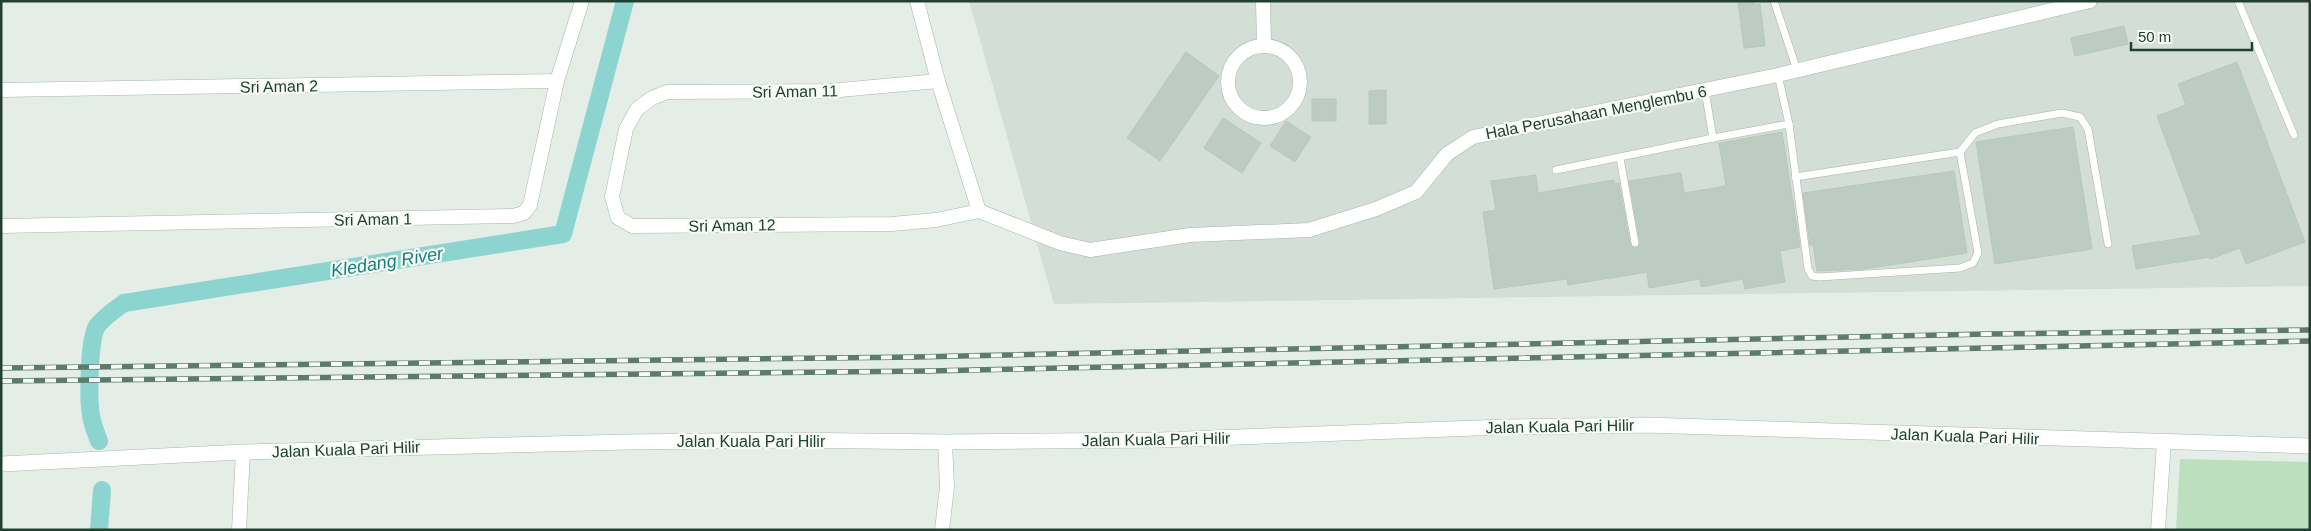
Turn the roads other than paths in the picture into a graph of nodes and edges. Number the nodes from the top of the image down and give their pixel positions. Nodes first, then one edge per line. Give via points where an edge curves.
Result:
1 (582, 1) edge
2 (916, 1) edge
3 (1263, 1) edge
4 (1774, 1) edge
5 (2090, 1) edge
6 (2238, 1) edge
7 (1264, 44) junction
8 (1797, 70) junction
9 (1778, 75) junction
10 (938, 81) junction
11 (557, 82) junction
12 (1, 90) edge
13 (1706, 90) junction
14 (652, 98) joint
15 (1788, 124) junction
16 (2294, 135) dead end
17 (1713, 138) junction
18 (1960, 152) junction
19 (1620, 158) junction
20 (1556, 170) dead end
21 (1795, 177) junction
22 (979, 212) junction
23 (1, 226) edge
24 (1635, 243) dead end
25 (2108, 244) dead end
26 (945, 442) junction
27 (2164, 442) junction
28 (2310, 446) edge
29 (244, 452) junction
30 (1, 464) edge
31 (239, 530) edge
32 (942, 530) edge
33 (2158, 530) edge

1 - 11 street, Sri Aman 1
2 - 10 street
3 - 7 street
4 - 8 lane
5 - 8 street, Hala Perusahaan Menglembu 6
6 - 16 lane
7 - 7 street via 1283,50 1296,64 1301,82 1296,101 1282,114 1263,119 1245,113 1232,100 1227,81 1232,62 1246,49
8 - 9 street, Hala Perusahaan Menglembu 6
9 - 13 street, Hala Perusahaan Menglembu 6
9 - 15 lane
10 - 14 street, Sri Aman 11 via 829,91 667,92
10 - 22 street
11 - 12 street, Sri Aman 2
11 - 23 street, Sri Aman 1 via 530,204 524,213 513,216
13 - 17 lane
13 - 22 street, Hala Perusahaan Menglembu 6 via 1473,137 1447,154 1416,192 1376,209 1309,230 1190,235 1090,250 1060,243
14 - 22 street, Sri Aman 12 via 637,109 626,129 612,197 618,218 632,226 892,224
15 - 17 lane
15 - 21 lane
17 - 19 lane
18 - 21 lane
18 - 21 lane via 1978,253 1973,263 1960,268 1812,276 1808,269
18 - 25 lane via 1975,133 1998,124 2062,113 2080,117 2088,129
19 - 20 lane
19 - 24 lane
26 - 27 street, Jalan Kuala Pari Hilir via 1160,440 1646,425
26 - 29 street, Jalan Kuala Pari Hilir via 628,442
26 - 32 street via 947,487
27 - 28 street, Jalan Kuala Pari Hilir
27 - 33 street
29 - 30 street, Jalan Kuala Pari Hilir
29 - 31 street

